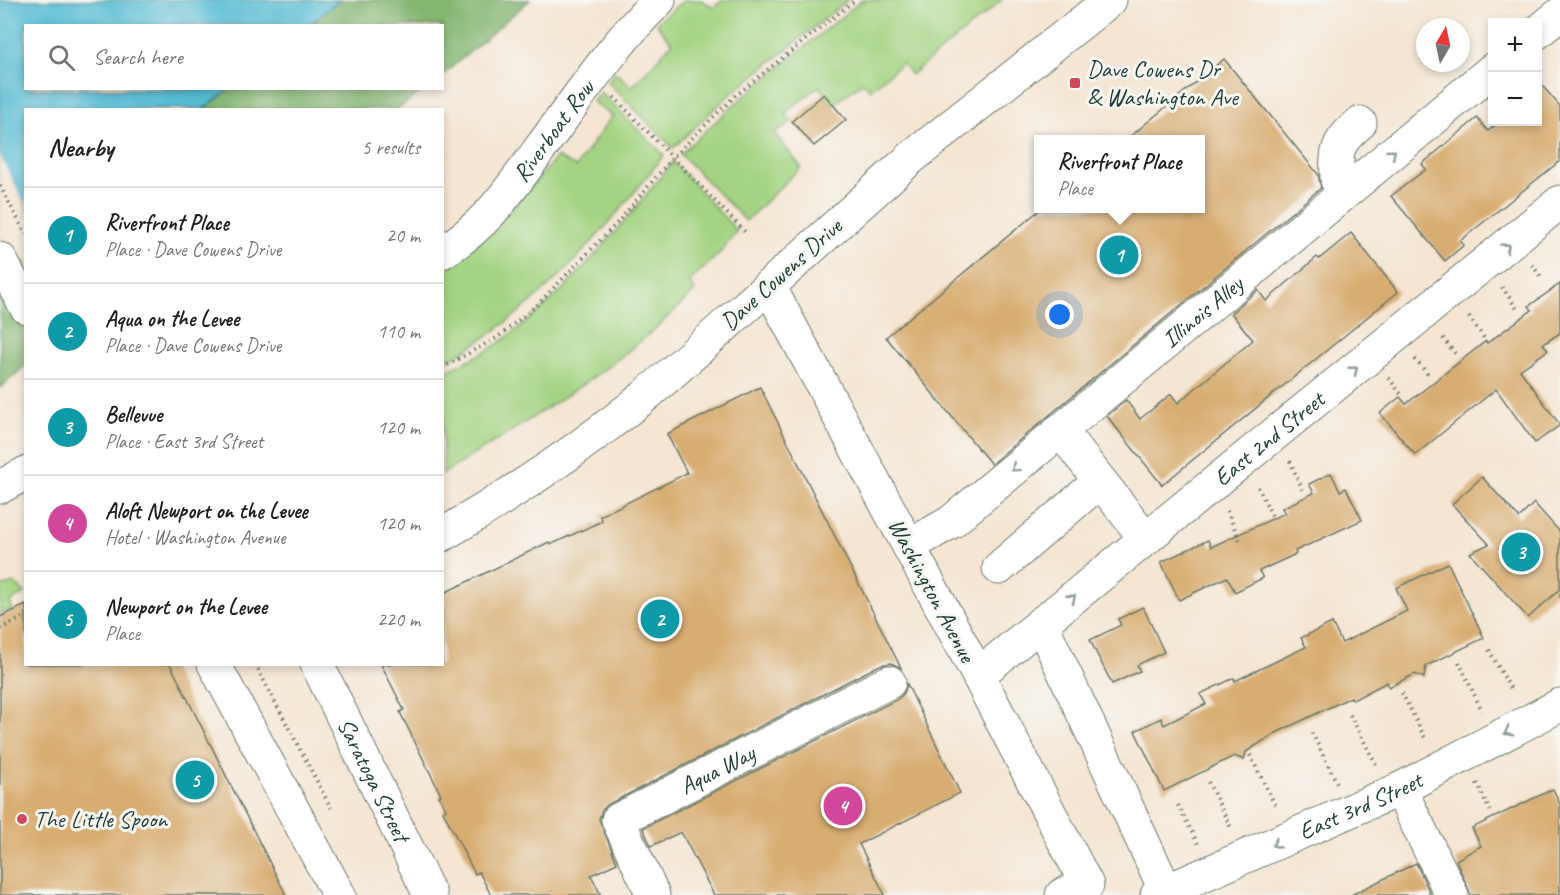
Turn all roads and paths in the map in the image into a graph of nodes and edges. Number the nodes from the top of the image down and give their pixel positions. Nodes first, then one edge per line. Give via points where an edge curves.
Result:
1 (658, 0) edge
2 (855, 0) edge
3 (1110, 0) edge
4 (1560, 14) edge
5 (1542, 29) edge
6 (1490, 72) edge
7 (593, 77) junction
8 (1360, 123) dead end
9 (674, 157) junction
10 (0, 186) edge
11 (1347, 190) junction
12 (1560, 202) edge
13 (24, 230) edge
14 (745, 232) dead end
15 (444, 251) edge
16 (0, 259) edge
17 (769, 286) junction
18 (24, 303) edge
19 (444, 367) edge
20 (1384, 372) dead end
21 (1403, 397) dead end
22 (1060, 430) junction
23 (1286, 453) dead end
24 (24, 474) edge
25 (1254, 480) dead end
26 (1100, 481) junction
27 (0, 487) edge
28 (1303, 491) dead end
29 (1224, 504) dead end
30 (1272, 516) dead end
31 (444, 534) edge
32 (1146, 539) junction
33 (1241, 543) dead end
34 (909, 546) junction
35 (999, 568) dead end
36 (24, 617) edge
37 (1041, 623) junction
38 (0, 629) edge
39 (1489, 650) dead end
40 (1459, 662) dead end
41 (215, 666) edge
42 (256, 666) edge
43 (318, 666) edge
44 (978, 675) junction
45 (889, 682) dead end
46 (1512, 691) dead end
47 (1402, 693) dead end
48 (1560, 705) edge
49 (1350, 715) dead end
50 (1312, 733) dead end
51 (1496, 738) junction
52 (1250, 754) dead end
53 (1441, 767) junction
54 (1208, 782) dead end
55 (1396, 791) junction
56 (1178, 805) dead end
57 (1276, 807) dead end
58 (331, 808) dead end
59 (1351, 811) junction
60 (1232, 829) dead end
61 (1198, 845) dead end
62 (1080, 892) edge
63 (1161, 893) edge
64 (338, 894) edge
65 (430, 895) edge
66 (653, 895) edge
67 (1452, 895) edge

1 - 7 street, Riverboat Row via 631,27
2 - 9 path via 735,96
3 - 17 street, Dave Cowens Drive via 911,158
4 - 5 street
11 -> 6 street, Illinois Alley
7 - 9 path
7 - 15 street, Riverboat Row via 494,212
8 - 11 street via 1342,138 1336,152 1337,180
9 - 14 path
9 - 19 path via 619,221 537,305 498,337
10 - 13 path
11 - 22 street, Illinois Alley
32 -> 12 street, East 2nd Street
16 - 18 street
17 - 31 street, Dave Cowens Drive via 584,443
17 - 34 street, Washington Avenue
20 - 21 path
22 - 26 street
22 -> 34 street, Illinois Alley via 951,522
23 - 28 path
24 - 27 street
25 - 30 path
26 - 32 street
26 - 35 street
29 - 33 path
37 -> 32 street, East 2nd Street
34 - 44 street, Washington Avenue
36 - 38 path
37 - 44 street, East 2nd Street
37 - 63 street
39 - 46 path
40 - 51 path
41 - 64 street
42 - 58 path
43 - 65 street, Saratoga Street
44 - 62 street, Washington Avenue
45 - 66 street, Aqua Way via 618,820
47 - 53 path
48 -> 51 street, East 3rd Street
49 - 55 path
50 - 59 path
51 - 53 street, East 3rd Street
52 - 57 path
53 - 55 street, East 3rd Street
54 - 60 path
55 - 59 street, East 3rd Street
55 - 67 street
56 - 61 path
59 -> 63 street, East 3rd Street

